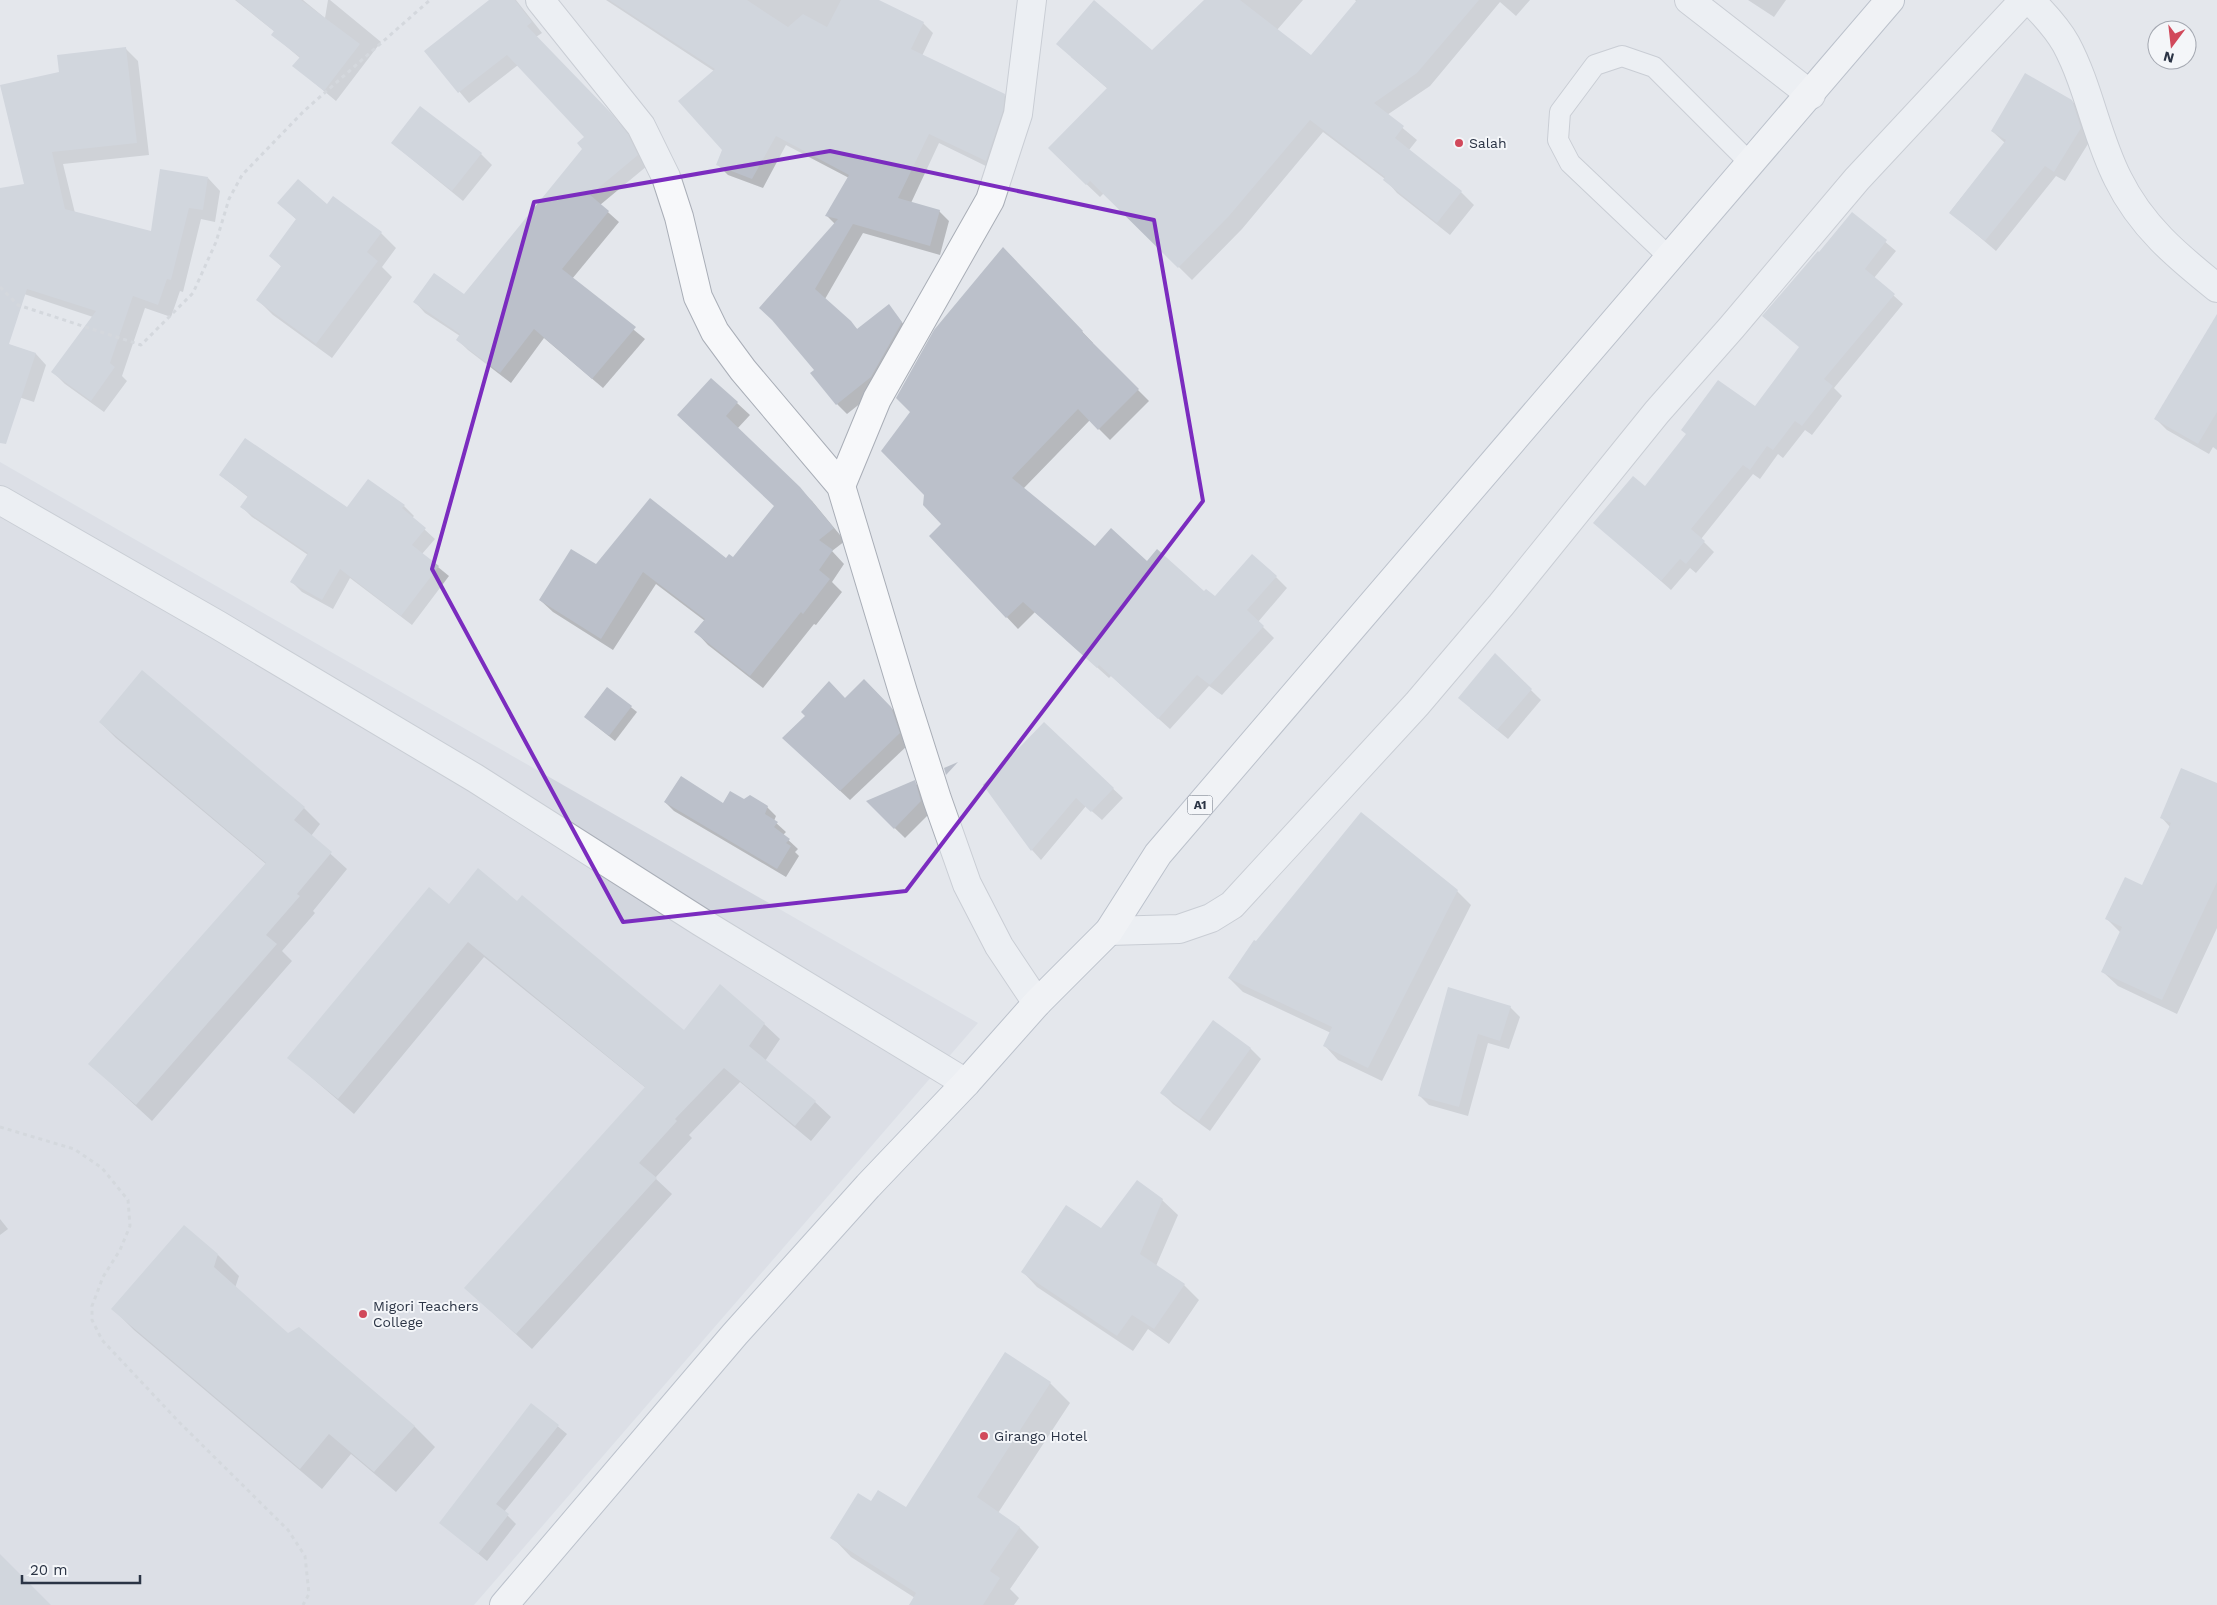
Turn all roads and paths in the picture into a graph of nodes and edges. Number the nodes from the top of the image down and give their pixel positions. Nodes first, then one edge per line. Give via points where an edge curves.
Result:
1 (430, 0) edge
2 (540, 0) edge
3 (1032, 0) edge
4 (1689, 0) edge
5 (1890, 0) edge
6 (2024, 0) edge
7 (2030, 0) edge
8 (1811, 94) junction
9 (1750, 164) junction
10 (1669, 257) junction
11 (0, 288) edge
12 (2217, 288) edge
13 (840, 486) junction
14 (0, 500) edge
15 (1109, 930) junction
16 (1037, 1003) junction
17 (966, 1083) junction
18 (0, 1127) edge
19 (303, 1605) edge
20 (504, 1605) edge

1 - 11 path via 304,111 242,175 228,199 216,242 193,293 141,345 18,304
2 - 13 street via 641,126 666,177 698,297 715,332
3 - 13 street via 1018,114 990,200 877,399
4 - 8 street
5 - 8 highway, A1
6 - 15 street via 1856,179 1656,412 1417,704 1232,905 1211,918 1179,929
7 - 12 street via 2065,43 2079,72 2118,181 2140,215 2172,252
8 - 9 highway, A1
9 - 10 highway, A1
9 - 10 lane via 1654,66 1622,56 1595,65 1560,112 1558,140 1570,163
10 - 15 highway, A1 via 1158,854
13 - 16 street via 937,799 967,884 999,946
14 - 17 street via 476,778 701,922
15 - 16 highway, A1
16 - 17 highway, A1
17 - 20 highway, A1 via 735,1334
18 - 19 path via 74,1149 102,1168 128,1200 130,1226 103,1277 92,1306 92,1320 114,1354 288,1530 305,1556 309,1594

